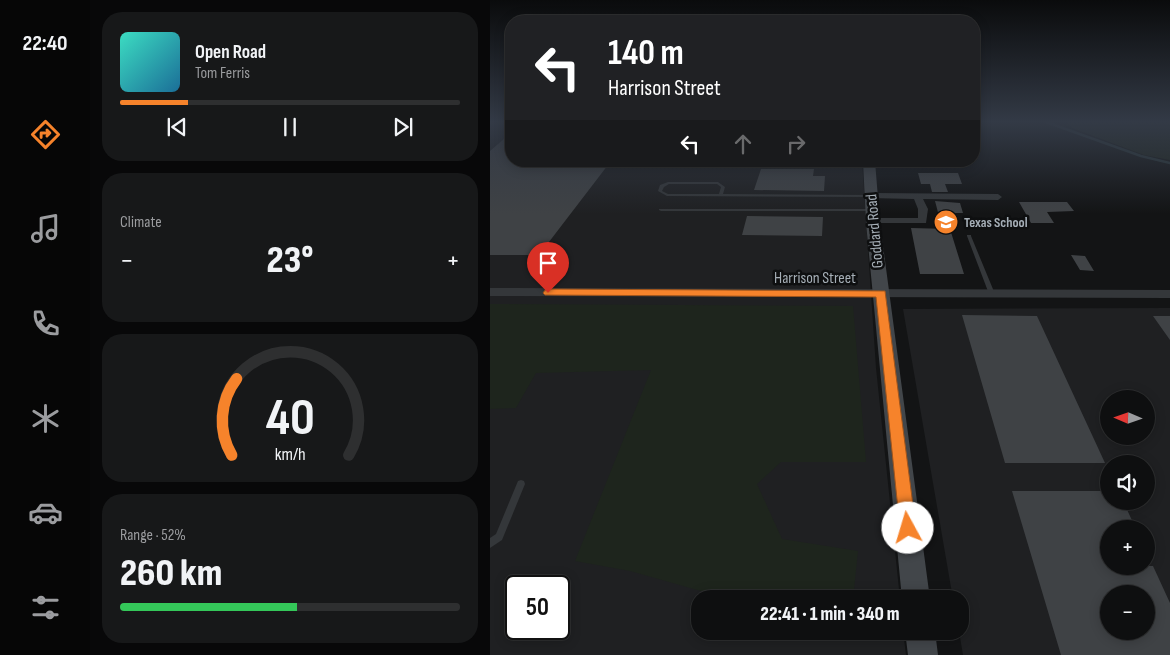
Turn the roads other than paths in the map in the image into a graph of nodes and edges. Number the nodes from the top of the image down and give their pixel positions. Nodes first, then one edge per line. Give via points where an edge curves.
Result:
1 (869, 167) edge
2 (721, 195) junction
3 (872, 196) junction
4 (917, 197) junction
5 (998, 197) dead end
6 (661, 210) dead end
7 (873, 215) junction
8 (969, 236) dead end
9 (490, 292) edge
10 (881, 294) junction
11 (992, 294) junction
12 (1170, 294) edge
13 (522, 484) dead end
14 (490, 543) edge
15 (915, 590) edge
16 (921, 640) edge
17 (923, 655) edge

1 - 3 main road, Goddard Road
2 - 2 lane via 667,194 660,191 668,183 718,183 723,187
2 - 3 lane
3 - 4 street
3 - 7 main road, Goddard Road
4 - 5 street
4 - 7 street via 923,209 923,221
6 - 7 lane
7 - 10 main road, Goddard Road
8 - 11 lane
9 - 10 street, Harrison Street
10 - 11 street, Harrison Street
10 - 15 main road, Goddard Road
11 - 12 street, Harrison Street
13 - 14 lane via 499,537
16 - 17 main road

